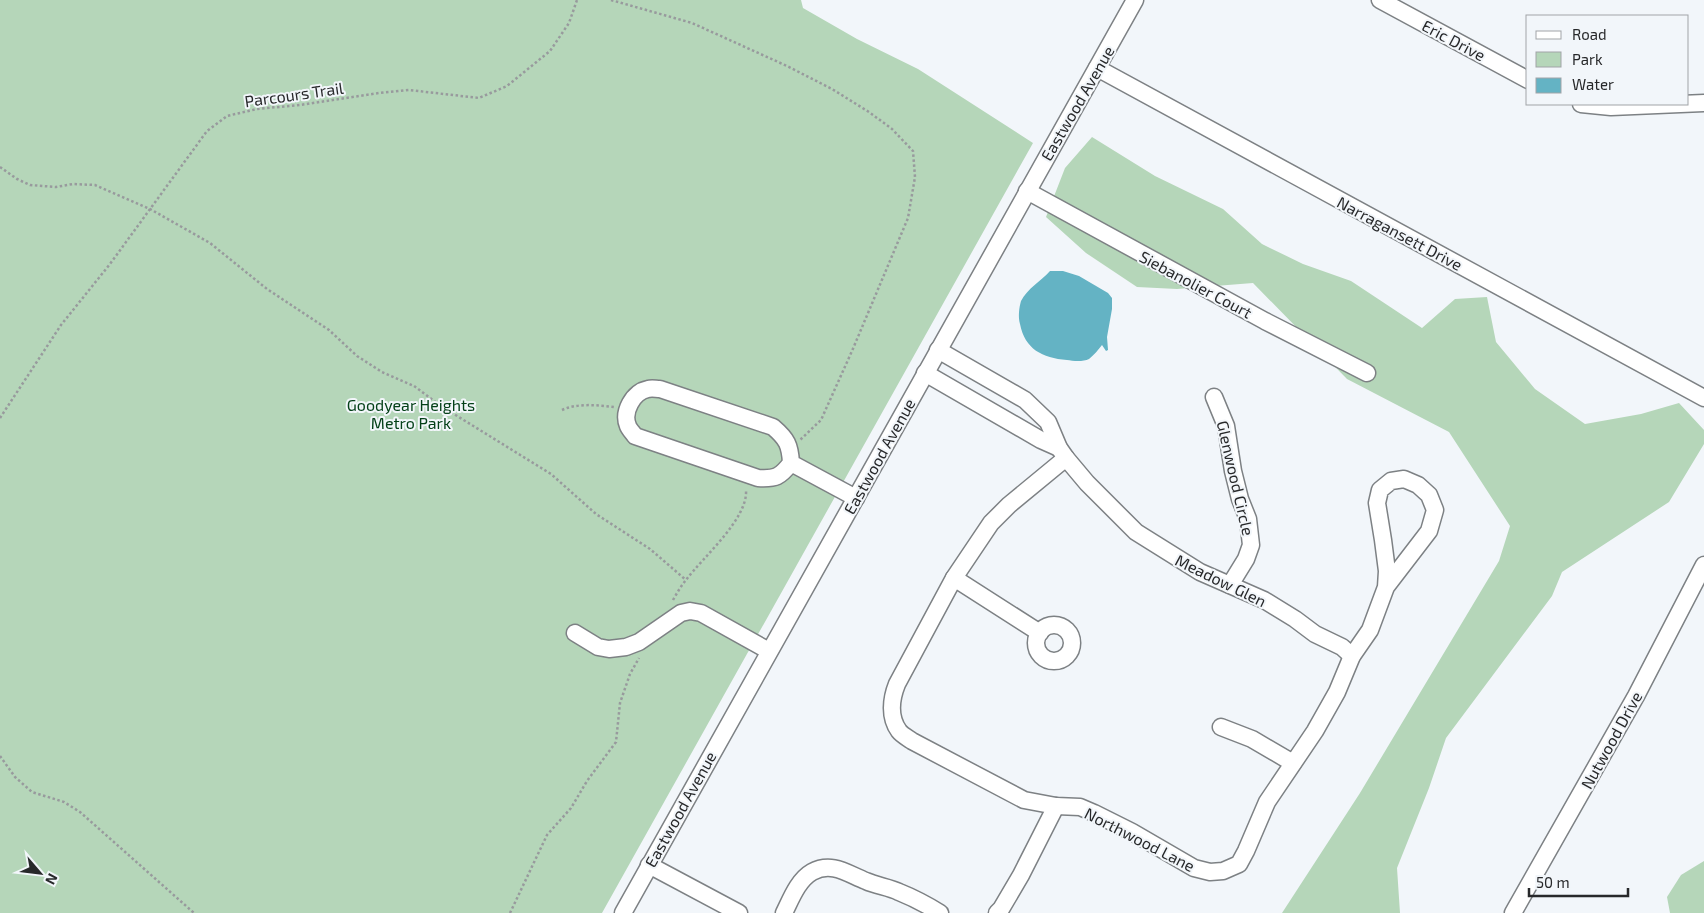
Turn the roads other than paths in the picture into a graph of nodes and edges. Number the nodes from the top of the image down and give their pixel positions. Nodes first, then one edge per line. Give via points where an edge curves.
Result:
1 (1135, 0) edge
2 (1380, 0) edge
3 (1096, 68) junction
4 (1526, 79) edge
5 (1689, 104) edge
6 (1704, 104) edge
7 (1591, 105) edge
8 (1673, 105) edge
9 (1027, 191) junction
10 (938, 350) junction
11 (1368, 373) dead end
12 (925, 374) junction
13 (981, 375) junction
14 (1010, 391) junction
15 (1214, 397) dead end
16 (968, 398) junction
17 (1704, 398) edge
18 (996, 414) junction
19 (1062, 453) junction
20 (791, 456) junction
21 (856, 498) junction
22 (1704, 565) edge
23 (954, 578) junction
24 (1230, 585) junction
25 (1386, 587) junction
26 (575, 632) dead end
27 (1040, 633) dead end
28 (769, 651) junction
29 (1352, 656) junction
30 (1220, 727) dead end
31 (1293, 763) junction
32 (1056, 806) junction
33 (649, 865) junction
34 (1001, 912) edge
35 (623, 913) edge
36 (739, 913) edge
37 (784, 913) edge
38 (940, 913) edge
39 (1513, 913) edge

1 - 3 street, Eastwood Avenue
2 - 4 street, Eric Drive
3 - 9 street, Eastwood Avenue
3 - 17 street, Narragansett Drive
5 - 6 street
7 - 8 street
9 - 10 street, Eastwood Avenue
9 - 11 street, Siebanolier Court via 1265,321
10 - 12 street, Eastwood Avenue
10 - 13 street, Meadow Glen
12 - 16 street, Meadow Glen
12 - 21 street, Eastwood Avenue
13 - 14 street, Meadow Glen
13 - 16 street
14 - 18 street
14 - 19 street, Meadow Glen via 1025,400 1048,422
15 - 24 street, Glenwood Circle via 1226,426 1233,471 1248,519 1250,545 1246,559
16 - 18 street, Meadow Glen
18 - 19 street, Meadow Glen
19 - 23 street, Northwood Lane via 991,523
19 - 24 street, Meadow Glen via 1136,532 1200,572
20 - 20 street via 784,437 773,427 660,389 647,389 636,394 626,414 628,426 635,436 758,478 771,479 781,475
20 - 21 street
21 - 28 street, Eastwood Avenue
22 - 39 street, Nutwood Drive via 1636,696
23 - 27 street
23 - 32 street, Northwood Lane via 893,694 892,714 899,732 1024,800
24 - 29 street, Meadow Glen via 1264,600
25 - 25 street, Northwood Lane via 1384,540 1377,503 1380,490 1391,481 1404,479 1429,495 1435,510 1429,531
25 - 29 street, Northwood Lane via 1370,630
26 - 28 street via 598,647 626,647 690,611 701,613
28 - 33 street, Eastwood Avenue
29 - 31 street, Northwood Lane via 1338,692
30 - 31 street via 1252,739
31 - 32 street, Northwood Lane via 1267,802 1246,852 1238,864 1223,871 1194,868 1080,807
32 - 34 street
33 - 35 street, Eastwood Avenue
33 - 36 street
37 - 38 street via 805,878 817,870 831,868 897,891

